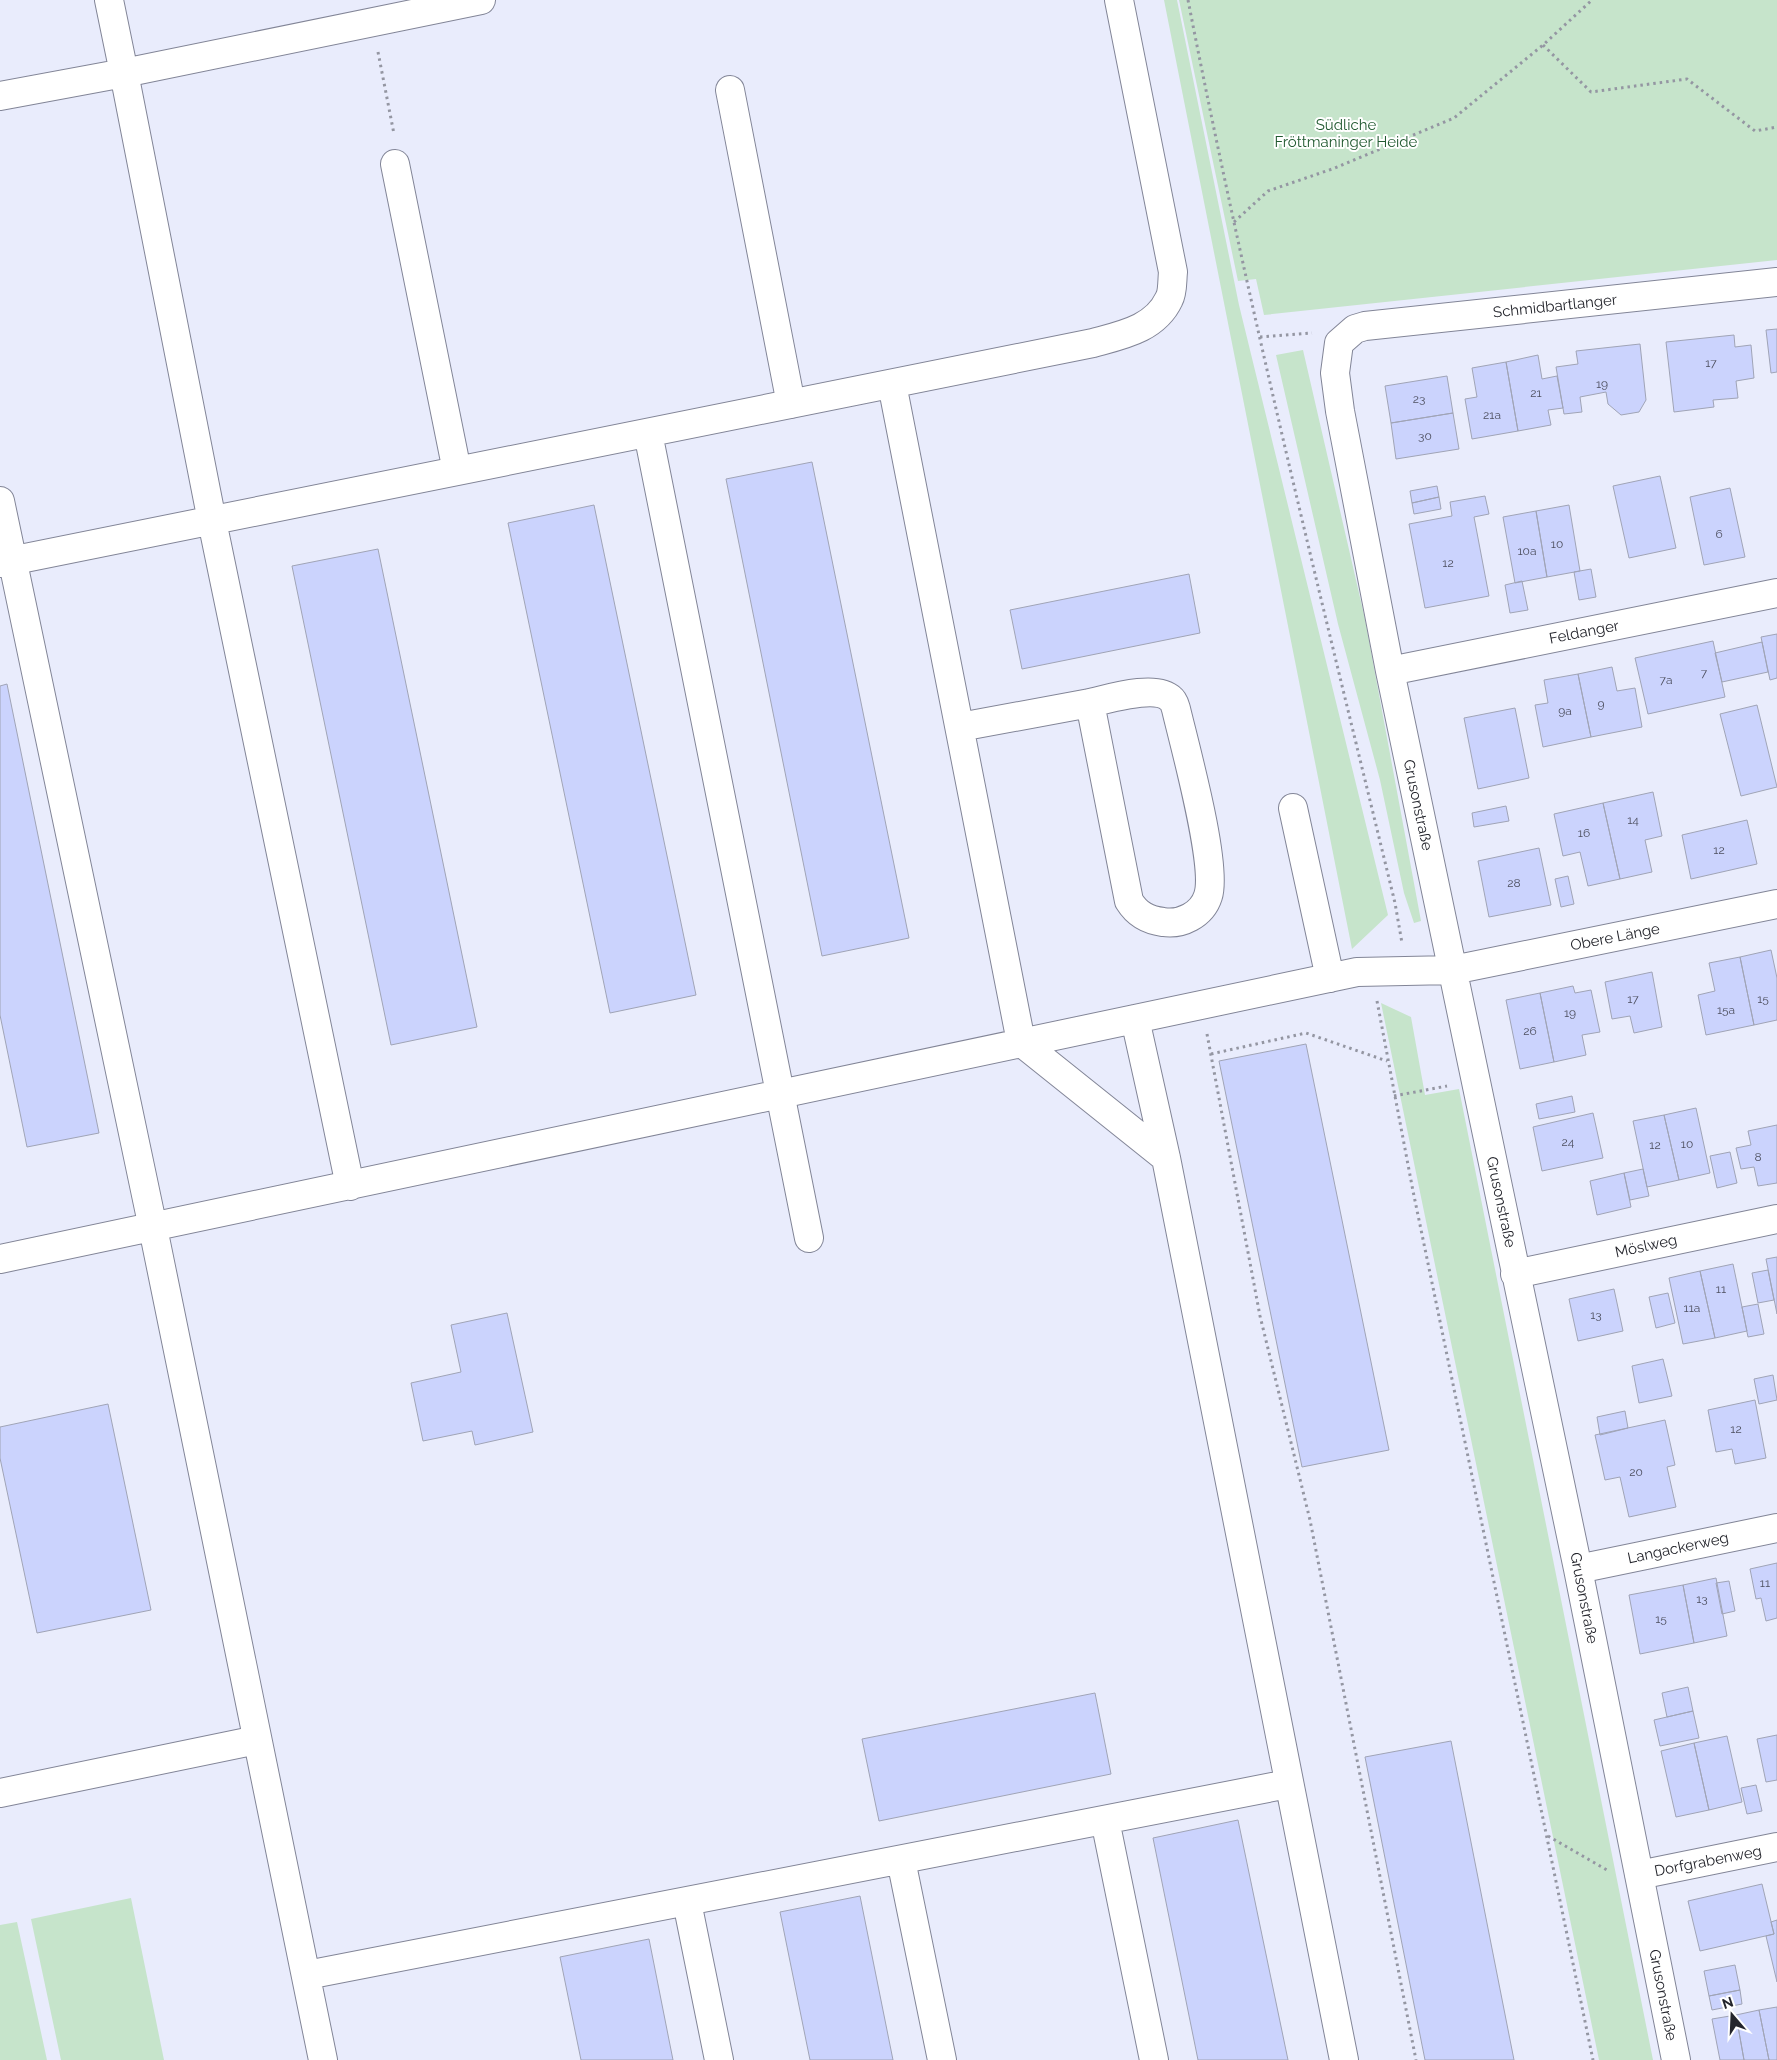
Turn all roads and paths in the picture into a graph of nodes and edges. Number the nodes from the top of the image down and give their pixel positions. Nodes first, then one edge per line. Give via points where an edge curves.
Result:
1 (109, 0) edge
2 (481, 0) edge
3 (1119, 0) edge
4 (1188, 0) edge
5 (1592, 0) edge
6 (372, 22) junction
7 (1543, 45) junction
8 (124, 72) junction
9 (730, 90) dead end
10 (0, 96) edge
11 (1777, 127) edge
12 (394, 164) joint
13 (1234, 222) junction
14 (1777, 282) edge
15 (1347, 336) junction
16 (1260, 337) junction
17 (892, 384) junction
18 (791, 404) junction
19 (648, 433) junction
20 (457, 471) junction
21 (0, 501) edge
22 (212, 521) junction
23 (6, 562) edge
24 (1777, 593) edge
25 (1390, 671) junction
26 (1090, 703) junction
27 (960, 727) junction
28 (1293, 808) dead end
29 (1777, 904) edge
30 (1453, 970) junction
31 (1407, 971) junction
32 (1330, 978) junction
33 (1201, 1004) junction
34 (1135, 1019) junction
35 (1021, 1042) junction
36 (1210, 1054) junction
37 (1388, 1062) junction
38 (1476, 1080) junction
39 (781, 1093) junction
40 (1394, 1096) junction
41 (1166, 1158) junction
42 (350, 1186) junction
43 (1777, 1219) edge
44 (153, 1228) junction
45 (809, 1238) dead end
46 (0, 1259) edge
47 (1515, 1274) junction
48 (1777, 1528) edge
49 (1578, 1569) junction
50 (257, 1740) junction
51 (1288, 1784) junction
52 (0, 1793) edge
53 (1105, 1820) junction
54 (1547, 1836) junction
55 (1777, 1847) edge
56 (901, 1860) junction
57 (1640, 1875) junction
58 (687, 1902) junction
59 (307, 1975) junction
60 (323, 2060) edge
61 (719, 2060) edge
62 (942, 2060) edge
63 (1154, 2060) edge
64 (1344, 2060) edge
65 (1416, 2060) edge
66 (1593, 2060) edge
67 (1676, 2060) edge

1 - 8 street
2 - 6 street
3 - 17 street via 1173,272 1170,298 1155,319 1135,332
4 - 13 path
5 - 7 path
6 - 8 street
6 - 12 path via 396,145
7 - 11 path via 1591,92 1687,79 1755,131
7 - 13 path via 1454,118 1268,192
8 - 10 street
8 - 22 street
9 - 18 street
12 - 20 street
13 - 16 path
14 - 15 street, Schmidbartlanger via 1365,326
15 - 16 path
15 - 25 street, Grusonstraße via 1335,374
16 - 31 path via 1395,902
17 - 18 street
17 - 27 street
18 - 19 street
19 - 20 street
19 - 39 street
20 - 22 street
21 - 23 street
22 - 23 street
22 - 42 street
23 - 44 street
24 - 25 street, Feldanger
25 - 30 street, Grusonstraße
26 - 26 street via 1129,901 1135,911 1146,917 1177,924 1201,908 1208,897 1210,885 1209,858 1176,709 1172,699 1144,692
26 - 27 street
27 - 35 street
28 - 32 street
29 - 30 street, Obere Länge
30 - 31 street, Obere Länge
30 - 38 street, Grusonstraße
31 - 32 street, Obere Länge via 1357,972
31 - 37 path via 1376,1002
32 - 33 street, Obere Länge
33 - 34 street, Obere Länge
33 - 36 path
34 - 35 street, Obere Länge
34 - 41 street
35 - 39 street, Obere Länge
35 - 41 street
36 - 37 path via 1306,1033
36 - 65 path via 1260,1316 1310,1520
37 - 40 path
38 - 40 path
38 - 47 street, Grusonstraße
39 - 42 street, Obere Länge
39 - 45 street
40 - 54 path
41 - 51 street
42 - 44 street, Obere Länge
43 - 47 street, Möslweg
44 - 46 street, Obere Länge
44 - 50 street
47 - 49 street, Grusonstraße
48 - 49 street, Langackerweg
49 - 57 street, Grusonstraße
50 - 52 street
50 - 59 street
51 - 53 street
51 - 64 street
53 - 56 street
53 - 63 street
54 - 57 path via 1620,1877
54 - 66 path
55 - 57 street, Dorfgrabenweg
56 - 58 street
56 - 62 street
57 - 67 street, Grusonstraße
58 - 59 street
58 - 61 street
59 - 60 street

